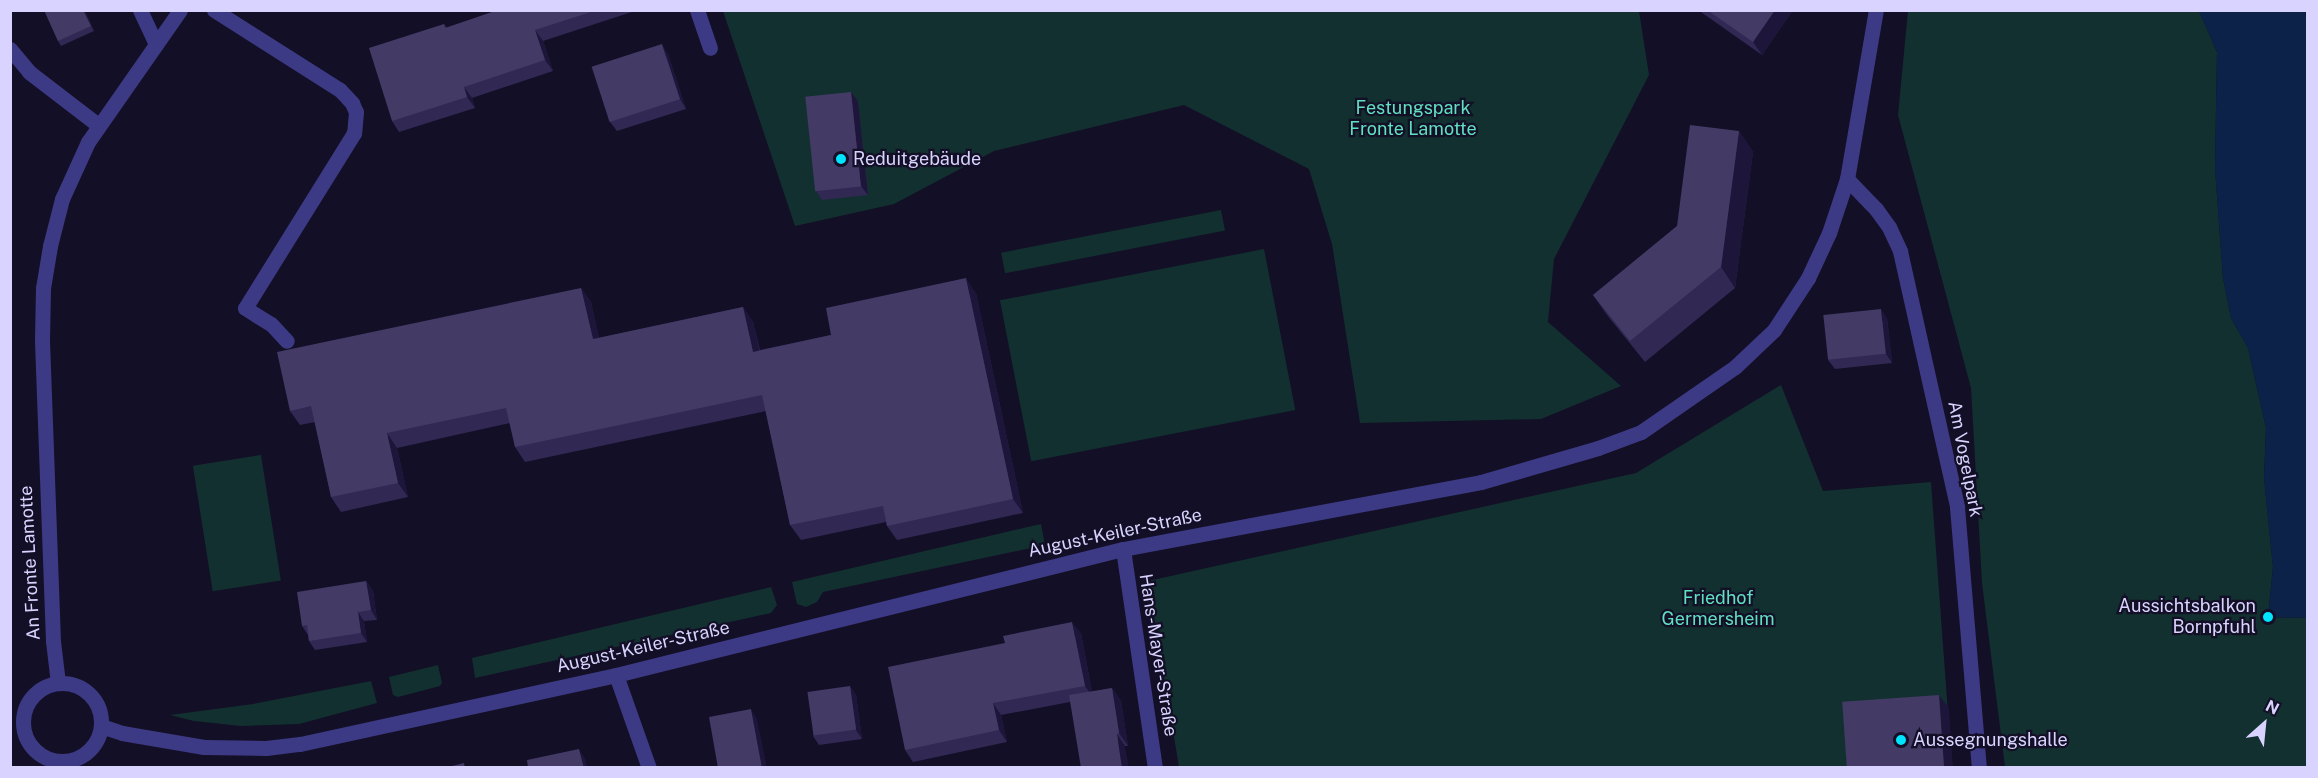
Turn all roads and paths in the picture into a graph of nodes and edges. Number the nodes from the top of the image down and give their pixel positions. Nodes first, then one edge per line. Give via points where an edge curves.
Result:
1 (140, 10) edge
2 (180, 10) edge
3 (214, 10) edge
4 (697, 10) edge
5 (1876, 10) edge
6 (156, 44) junction
7 (10, 48) edge
8 (710, 48) dead end
9 (98, 124) junction
10 (1847, 179) junction
11 (287, 341) dead end
12 (1123, 549) junction
13 (616, 675) junction
14 (58, 683) junction
15 (16, 724) edge
16 (101, 726) junction
17 (60, 764) edge
18 (649, 768) edge
19 (1155, 768) edge
20 (1979, 768) edge

1 - 6 street
2 - 6 street, An Fronte Lamotte
3 - 11 street via 340,90 356,112 354,133 245,308 271,324
4 - 8 street
5 - 10 street, August-Keiler-Straße
6 - 9 street, An Fronte Lamotte
7 - 9 street via 29,72
9 - 14 street, An Fronte Lamotte via 62,199 43,288 46,483
10 - 12 street, August-Keiler-Straße via 1829,233 1808,278 1774,330 1735,367 1641,432 1481,482
10 - 20 street, Am Vogelpark via 1889,227 1900,251 1908,286 1957,507
12 - 13 street, August-Keiler-Straße
12 - 19 street, Hans-Mayer-Straße
13 - 16 street, August-Keiler-Straße via 300,744 266,748 204,747
13 - 18 street
14 - 15 street via 29,700
14 - 16 street via 80,687 90,695 100,714
15 - 17 street via 34,749
16 - 17 street via 98,737 83,755

